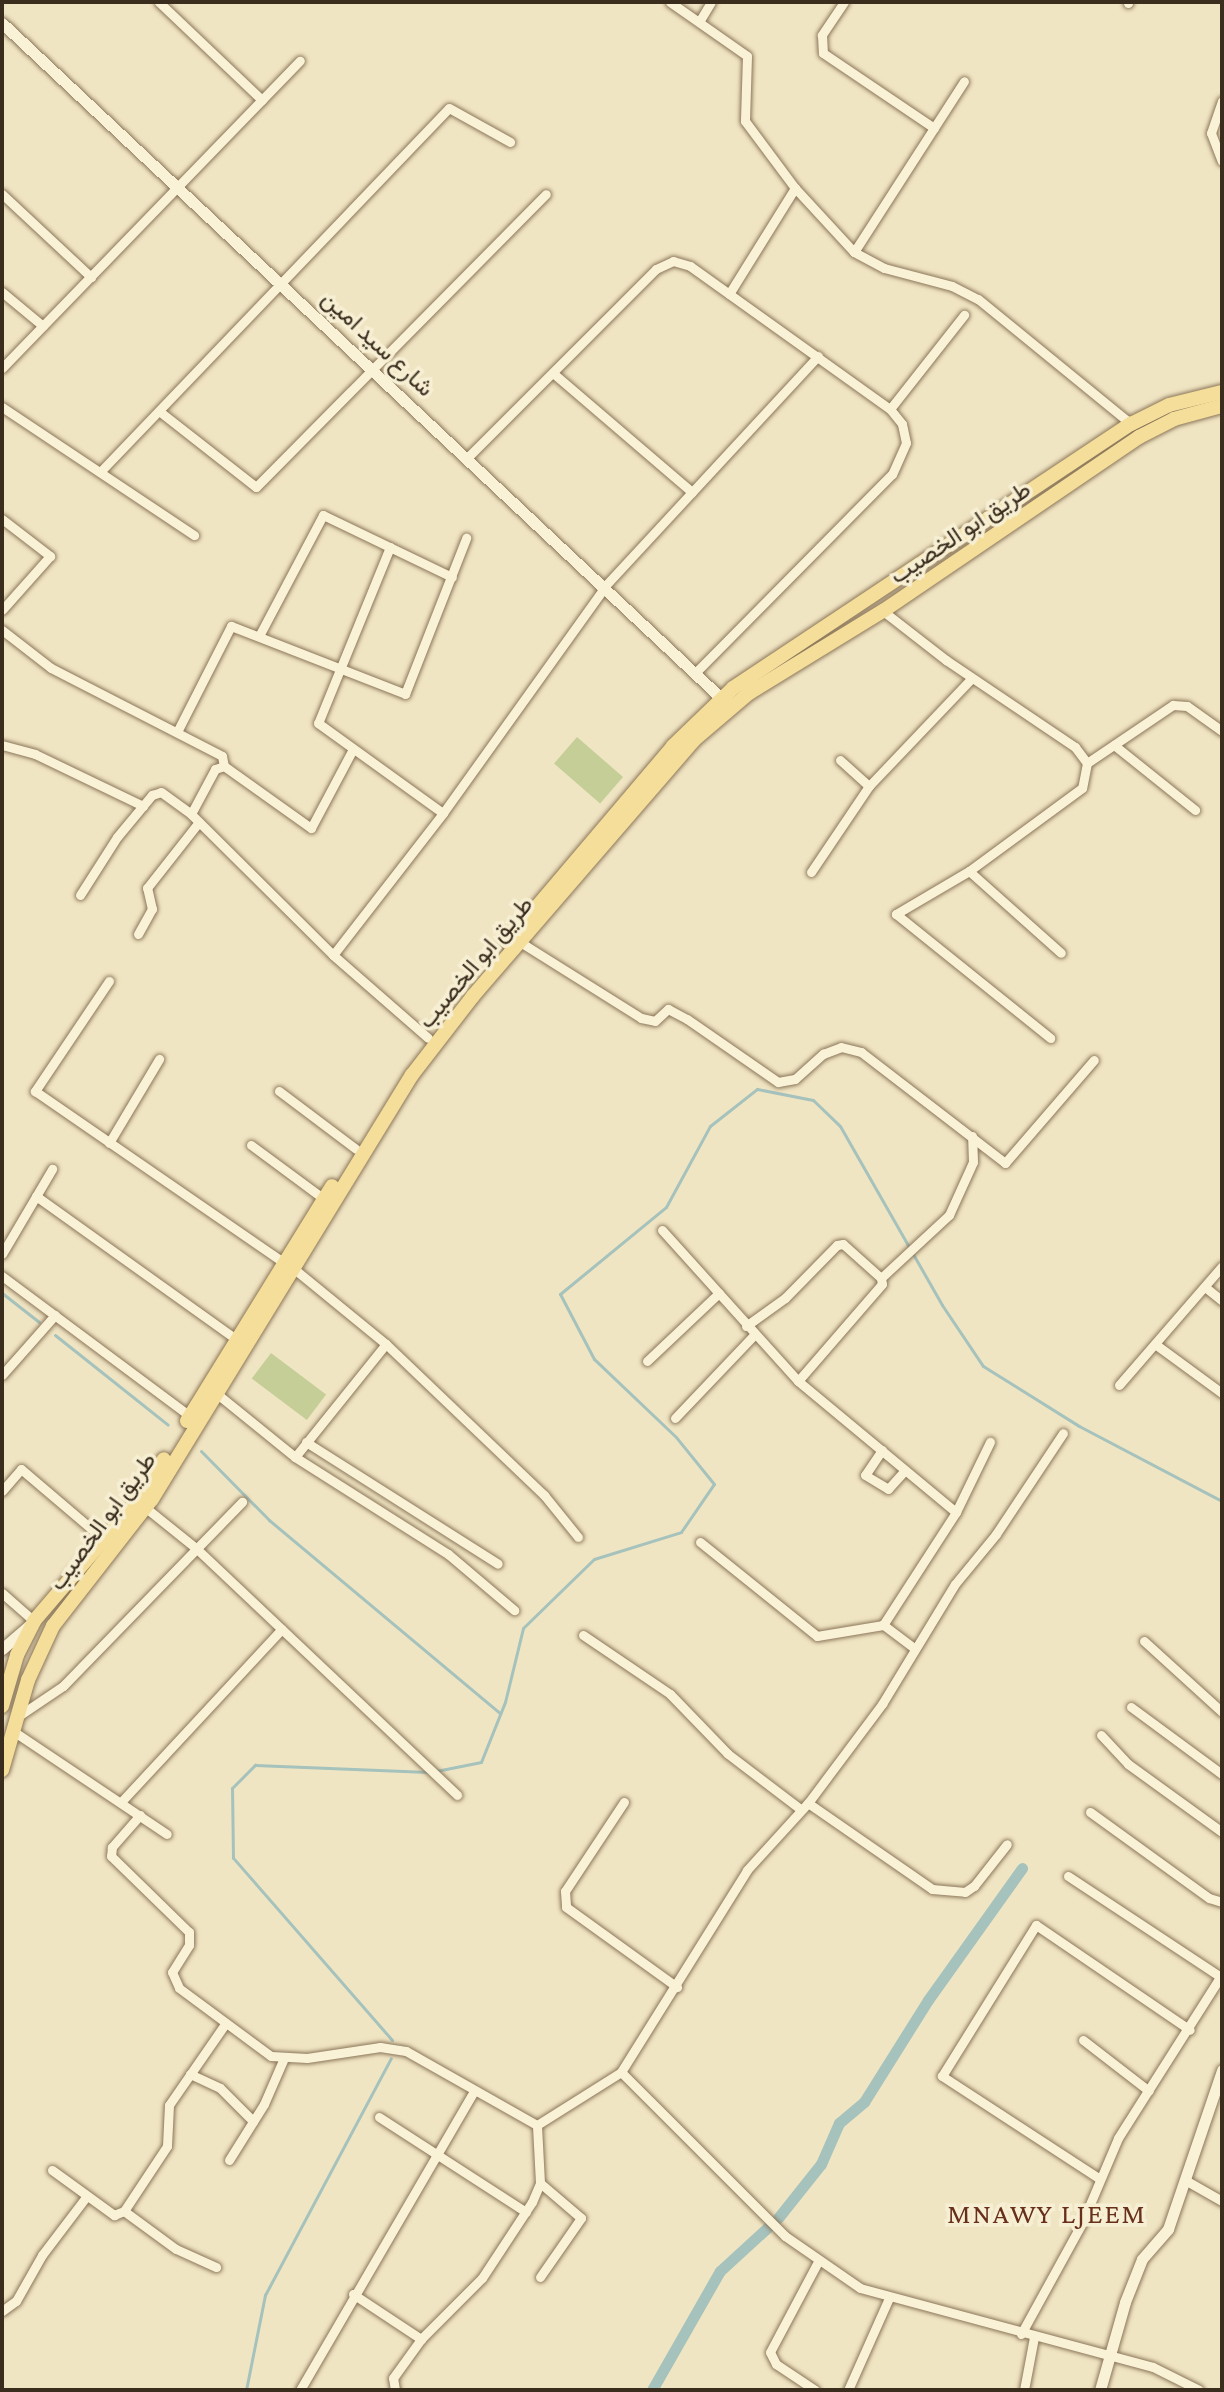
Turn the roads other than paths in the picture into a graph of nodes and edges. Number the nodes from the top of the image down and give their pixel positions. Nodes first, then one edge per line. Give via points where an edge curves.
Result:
1 (159, 2) edge
2 (670, 2) edge
3 (711, 2) edge
4 (844, 2) edge
5 (699, 22) junction
6 (2, 23) edge
7 (300, 61) dead end
8 (964, 81) dead end
9 (262, 100) junction
10 (1222, 101) edge
11 (1218, 117) edge
12 (934, 128) junction
13 (510, 142) dead end
14 (1222, 161) edge
15 (178, 187) junction
16 (795, 188) junction
17 (2, 194) edge
18 (546, 194) dead end
19 (854, 252) junction
20 (91, 277) junction
21 (281, 283) junction
22 (2, 292) edge
23 (729, 294) junction
24 (964, 315) dead end
25 (43, 326) junction
26 (818, 356) junction
27 (2, 368) edge
28 (374, 371) junction
29 (553, 373) junction
30 (1222, 392) edge
31 (1222, 406) edge
32 (2, 407) edge
33 (890, 409) junction
34 (159, 411) junction
35 (1131, 424) junction
36 (468, 457) junction
37 (100, 472) junction
38 (692, 492) junction
39 (3, 521) edge
40 (194, 535) dead end
41 (466, 538) dead end
42 (390, 547) junction
43 (940, 552) junction
44 (950, 565) junction
45 (452, 577) junction
46 (606, 585) junction
47 (2, 610) edge
48 (883, 611) junction
49 (2, 630) edge
50 (259, 636) junction
51 (340, 671) junction
52 (697, 671) junction
53 (972, 678) junction
54 (721, 698) junction
55 (178, 730) junction
56 (1222, 731) edge
57 (2, 745) edge
58 (1114, 745) junction
59 (352, 751) junction
60 (840, 760) dead end
61 (1087, 763) junction
62 (224, 766) junction
63 (869, 786) junction
64 (143, 806) junction
65 (1195, 810) dead end
66 (443, 813) junction
67 (191, 814) junction
68 (199, 822) junction
69 (969, 871) junction
70 (811, 872) dead end
71 (562, 884) junction
72 (80, 895) dead end
73 (138, 934) dead end
74 (520, 942) junction
75 (1061, 953) dead end
76 (333, 955) junction
77 (109, 981) dead end
78 (428, 1038) junction
79 (1050, 1038) dead end
80 (159, 1059) dead end
81 (1094, 1060) dead end
82 (279, 1091) dead end
83 (972, 1136) junction
84 (109, 1143) junction
85 (251, 1145) dead end
86 (356, 1149) junction
87 (52, 1169) dead end
88 (36, 1196) junction
89 (324, 1199) junction
90 (662, 1230) dead end
91 (2, 1254) edge
92 (288, 1266) junction
93 (1222, 1266) edge
94 (2, 1276) edge
95 (881, 1278) junction
96 (1205, 1287) junction
97 (719, 1293) junction
98 (1222, 1301) edge
99 (55, 1315) junction
100 (746, 1326) junction
101 (753, 1336) junction
102 (236, 1339) junction
103 (386, 1344) junction
104 (1155, 1344) junction
105 (647, 1361) dead end
106 (2, 1375) edge
107 (798, 1381) junction
108 (1119, 1385) dead end
109 (216, 1393) junction
110 (1222, 1393) edge
111 (190, 1416) junction
112 (675, 1418) dead end
113 (1063, 1433) dead end
114 (306, 1442) junction
115 (990, 1442) dead end
116 (882, 1450) junction
117 (295, 1457) junction
118 (905, 1470) junction
119 (2, 1491) edge
120 (242, 1502) dead end
121 (146, 1508) junction
122 (956, 1512) junction
123 (578, 1537) dead end
124 (700, 1542) dead end
125 (108, 1543) junction
126 (197, 1549) junction
127 (498, 1564) dead end
128 (2, 1593) edge
129 (514, 1610) dead end
130 (34, 1621) junction
131 (883, 1625) junction
132 (282, 1629) junction
133 (583, 1635) dead end
134 (1144, 1641) dead end
135 (914, 1648) junction
136 (2, 1649) edge
137 (2, 1706) edge
138 (1131, 1707) dead end
139 (1222, 1712) edge
140 (15, 1724) junction
141 (1101, 1735) dead end
142 (2, 1770) edge
143 (1222, 1774) edge
144 (457, 1795) dead end
145 (121, 1802) junction
146 (624, 1802) dead end
147 (803, 1805) junction
148 (1090, 1812) dead end
149 (140, 1815) junction
150 (1222, 1832) edge
151 (167, 1834) dead end
152 (1007, 1844) dead end
153 (1068, 1876) dead end
154 (1222, 1902) edge
155 (1221, 1978) edge
156 (677, 1987) junction
157 (225, 2024) junction
158 (1190, 2030) junction
159 (1083, 2040) dead end
160 (284, 2058) junction
161 (1222, 2070) edge
162 (621, 2072) junction
163 (190, 2074) junction
164 (474, 2091) junction
165 (1149, 2091) junction
166 (379, 2117) dead end
167 (253, 2121) junction
168 (537, 2125) junction
169 (436, 2154) junction
170 (229, 2160) dead end
171 (52, 2170) dead end
172 (1100, 2179) junction
173 (1185, 2180) junction
174 (540, 2183) junction
175 (86, 2197) junction
176 (1222, 2201) edge
177 (124, 2211) junction
178 (526, 2212) junction
179 (819, 2260) junction
180 (216, 2267) dead end
181 (540, 2277) dead end
182 (353, 2294) junction
183 (889, 2298) junction
184 (2, 2311) edge
185 (1021, 2334) junction
186 (1034, 2337) junction
187 (421, 2339) junction
188 (1109, 2355) junction
189 (300, 2390) edge
190 (395, 2390) edge
191 (815, 2390) edge
192 (848, 2390) edge
193 (1024, 2390) edge
194 (1100, 2390) edge
195 (1199, 2390) edge

1 - 9 street
2 - 5 street
3 - 5 street
4 - 12 street via 822,35 823,53
5 - 16 street via 747,56 745,121
6 - 15 street, شارع سيد امين
7 - 9 street
8 - 12 street
9 - 15 street
10 - 11 street
11 - 14 street via 1212,142
12 - 19 street
13 - 21 street via 449,108
15 - 20 street
15 - 21 street, شارع سيد امين
16 - 19 street
16 - 23 street
17 - 20 street
18 - 28 street
19 - 35 street via 884,268 952,286 978,299
20 - 25 street
21 - 28 street, شارع سيد امين
21 - 34 street
22 - 25 street
23 - 26 street
23 - 29 street via 682,262 664,264
24 - 33 street
25 - 27 street
26 - 33 street
26 - 38 street
28 - 34 street via 256,487
28 - 36 street, شارع سيد امين
29 - 36 street
29 - 38 street
30 - 35 main road, طريق ابو الخصيب via 1169,405
31 - 44 main road, طريق ابو الخصيب via 1147,432
32 - 37 street
33 - 52 street via 902,424 906,443 892,474
34 - 37 street
35 - 43 main road, طريق ابو الخصيب
36 - 46 street, شارع سيد امين
37 - 40 street
38 - 46 street
39 - 47 street via 50,556
41 - 45 street
42 - 45 street
42 - 50 street via 323,515
42 - 51 street
43 - 44 main road
43 - 54 main road, طريق ابو الخصيب
44 - 48 main road, طريق ابو الخصيب
45 - 51 street via 405,694
46 - 52 street, شارع سيد امين
46 - 66 street
48 - 53 street
48 - 71 main road, طريق ابو الخصيب via 720,715
49 - 55 street via 51,668
50 - 51 street
50 - 55 street via 231,626
51 - 59 street via 318,723
52 - 54 street, شارع سيد امين
53 - 61 street via 1075,747
53 - 63 street
54 - 71 main road, طريق ابو الخصيب via 673,746
55 - 62 street via 222,756
56 - 58 street via 1178,704
57 - 64 street via 35,754
58 - 61 street
58 - 65 street
59 - 62 street via 311,828
59 - 66 street
60 - 63 street
61 - 69 street via 1082,788
62 - 67 street via 215,769
63 - 70 street
64 - 67 street via 161,792
64 - 72 street
66 - 76 street
67 - 68 street
68 - 73 street via 147,888 152,909
68 - 76 street
69 - 75 street
69 - 79 street via 896,914
71 - 74 main road, طريق ابو الخصيب
71 - 78 main road, طريق ابو الخصيب
74 - 83 street via 641,1018 655,1021 668,1009 687,1019 778,1082 795,1079 830,1051 849,1046
74 - 92 main road, طريق ابو الخصيب via 426,1055
76 - 78 street
77 - 84 street via 35,1091
78 - 86 main road, طريق ابو الخصيب
80 - 84 street
81 - 83 street via 1005,1163
82 - 86 street
83 - 95 street via 973,1162 949,1215
84 - 92 street
85 - 89 street
86 - 89 main road, طريق ابو الخصيب
87 - 88 street
88 - 91 street
88 - 102 street
89 - 92 main road, طريق ابو الخصيب
90 - 97 street
92 - 102 main road, طريق ابو الخصيب
92 - 103 street
92 - 109 main road, طريق ابو الخصيب
93 - 96 street
94 - 99 street
95 - 100 street via 843,1244 837,1245 785,1298
95 - 107 street via 882,1284
96 - 98 street
96 - 104 street
97 - 100 street
97 - 105 street
99 - 106 street
99 - 111 street
100 - 101 street
101 - 107 street
101 - 112 street
102 - 111 main road, طريق ابو الخصيب
103 - 114 street
103 - 123 street via 544,1495
104 - 108 street
104 - 110 street
107 - 116 street
109 - 117 street
109 - 121 main road, طريق ابو الخصيب
111 - 125 main road, طريق ابو الخصيب
113 - 135 street
114 - 117 street
114 - 127 street
115 - 122 street
116 - 118 street
116 - 118 street via 865,1475 888,1489
117 - 129 street via 448,1554
118 - 122 street
119 - 125 street via 21,1469
120 - 126 street
121 - 125 main road, طريق ابو الخصيب
121 - 126 street
122 - 131 street
124 - 131 street via 817,1636
125 - 130 main road, طريق ابو الخصيب
125 - 140 main road, طريق ابو الخصيب via 53,1626
126 - 132 street
126 - 140 street via 63,1686
128 - 130 street
130 - 136 street
130 - 137 main road, طريق ابو الخصيب
131 - 135 street
132 - 144 street
132 - 145 street
133 - 147 street via 670,1694 728,1754
134 - 139 street
135 - 147 street via 882,1704
138 - 143 street
140 - 142 main road, طريق ابو الخصيب
140 - 145 street
141 - 150 street via 1128,1764
145 - 149 street
146 - 156 street via 565,1891 566,1907
147 - 152 street via 932,1889 965,1892
147 - 156 street via 747,1870
148 - 154 street via 1209,1898
149 - 151 street
149 - 157 street via 112,1847 111,1856 187,1928 190,1941 173,1968 173,1981
153 - 155 street
155 - 158 street
156 - 162 street
157 - 160 street via 261,2052
157 - 163 street
158 - 165 street
158 - 172 street via 1036,1925 942,2076
159 - 165 street
160 - 164 street via 394,2048
160 - 167 street
161 - 173 street
162 - 168 street
162 - 179 street via 785,2236
163 - 167 street via 220,2088
163 - 177 street via 165,2116 167,2146
164 - 168 street
164 - 169 street
165 - 172 street via 1118,2138
166 - 169 street
167 - 170 street
168 - 174 street
169 - 178 street
169 - 182 street
171 - 175 street
172 - 185 street
173 - 176 street
173 - 188 street via 1168,2229 1142,2259
174 - 178 street
174 - 181 street via 581,2218
175 - 177 street via 114,2215
175 - 184 street via 42,2255 16,2301
177 - 180 street via 176,2249
178 - 187 street via 482,2278
179 - 183 street via 860,2288
179 - 191 street via 770,2352 776,2364
182 - 187 street
182 - 189 street
183 - 185 street
183 - 192 street
185 - 186 street
186 - 188 street
186 - 193 street
187 - 190 street via 393,2378
188 - 194 street
188 - 195 street via 1153,2367

